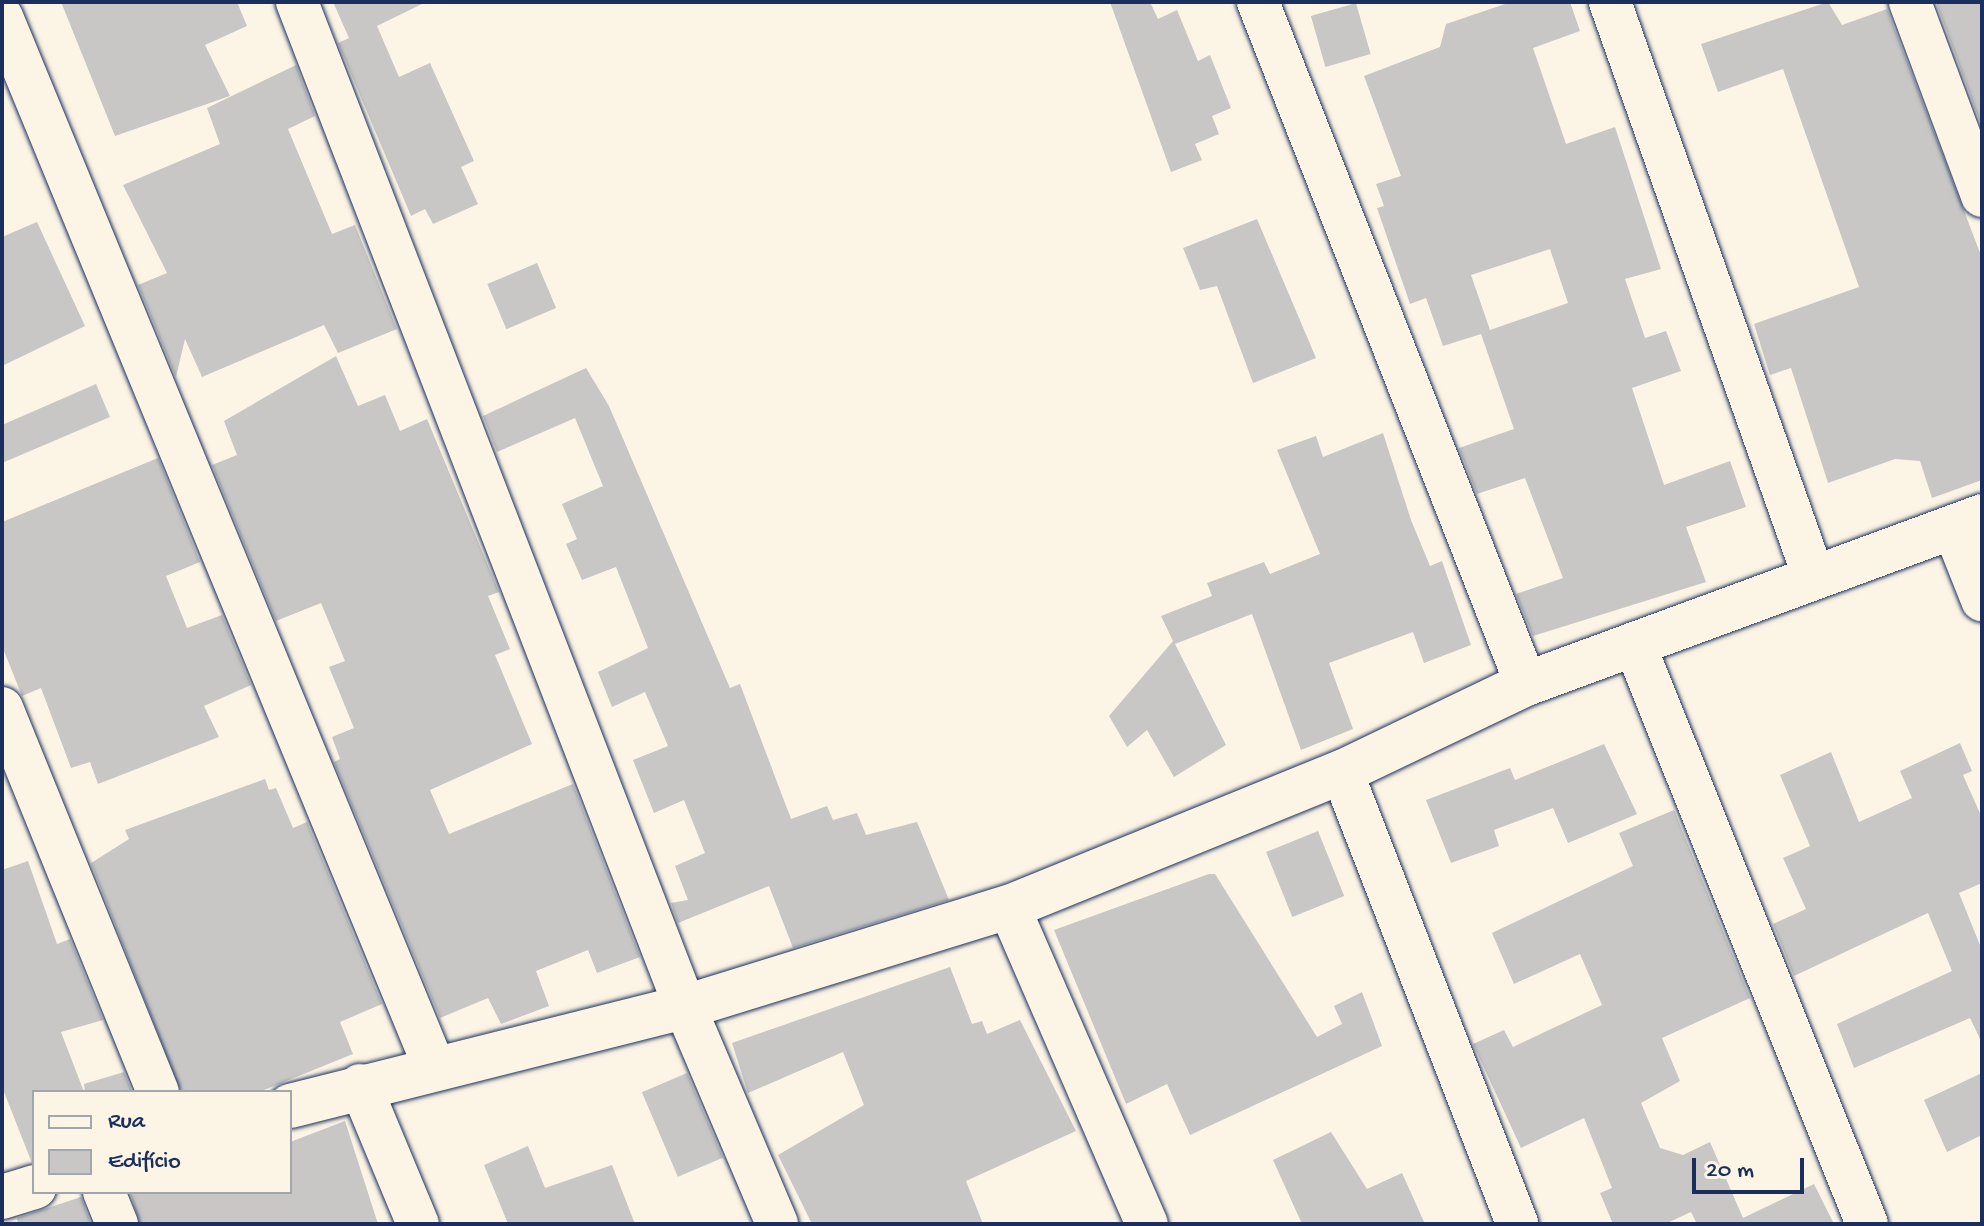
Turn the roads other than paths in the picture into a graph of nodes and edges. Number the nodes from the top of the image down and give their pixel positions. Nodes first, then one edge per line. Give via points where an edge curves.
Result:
1 (297, 2) edge
2 (1258, 2) edge
3 (1610, 2) edge
4 (1910, 2) edge
5 (2, 17) edge
6 (1982, 196) edge
7 (1967, 522) edge
8 (1813, 575) junction
9 (1982, 600) edge
10 (1634, 643) junction
11 (1526, 684) junction
12 (2, 708) edge
13 (1342, 772) junction
14 (1009, 907) junction
15 (685, 1007) junction
16 (435, 1069) junction
17 (360, 1085) junction
18 (157, 1090) edge
19 (292, 1105) edge
20 (32, 1188) edge
21 (105, 1194) edge
22 (2, 1197) edge
23 (117, 1224) edge
24 (418, 1224) edge
25 (777, 1224) edge
26 (1147, 1224) edge
27 (1517, 1224) edge
28 (1867, 1224) edge

1 - 15 street
2 - 11 street
3 - 8 street
4 - 6 street
5 - 16 street
7 - 8 street
7 - 9 street
8 - 10 street
10 - 11 street
10 - 28 street
11 - 13 street
12 - 18 street
13 - 14 street
13 - 27 street
14 - 15 street
14 - 26 street
15 - 16 street
15 - 25 street
16 - 17 street
17 - 19 street
17 - 24 street
20 - 22 street
21 - 23 street

